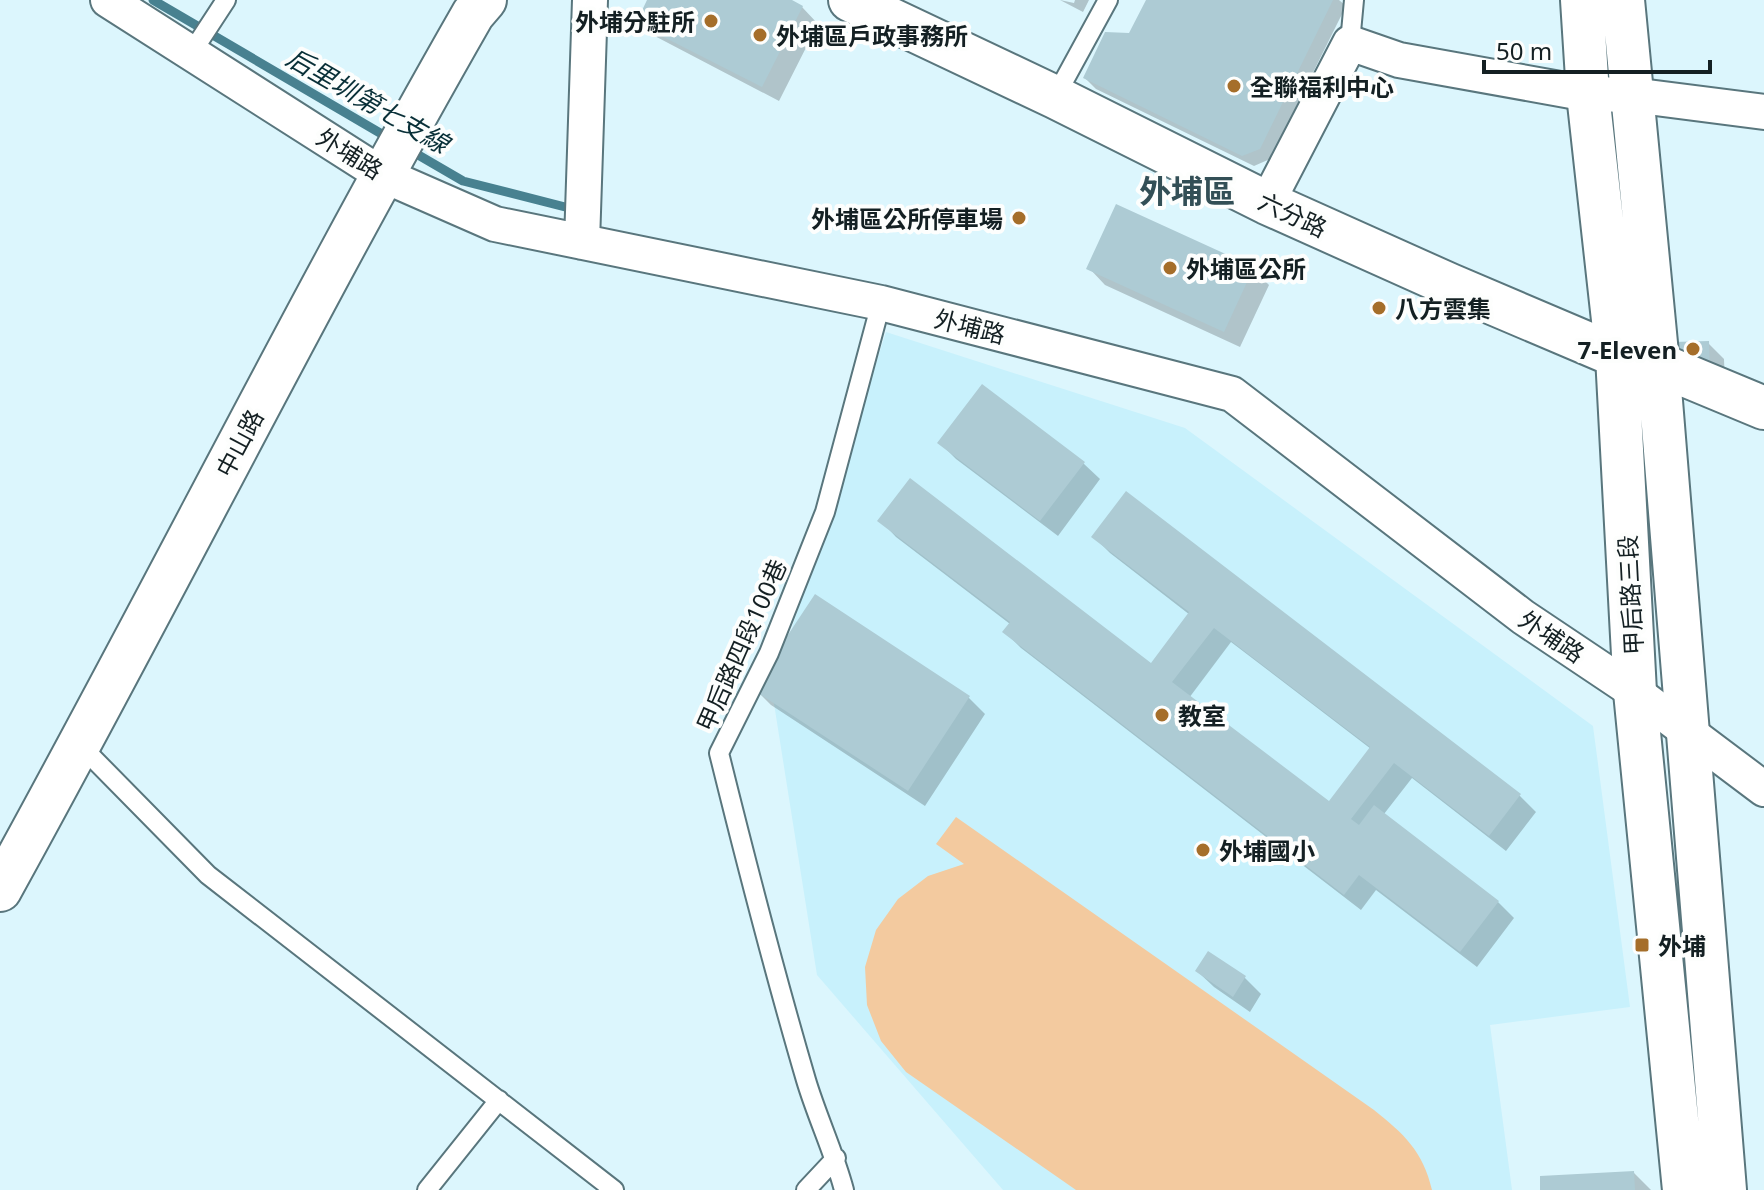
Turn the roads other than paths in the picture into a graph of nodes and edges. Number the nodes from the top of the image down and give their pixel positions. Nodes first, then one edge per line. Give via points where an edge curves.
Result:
1 (108, 0) edge
2 (226, 0) edge
3 (485, 0) edge
4 (590, 0) edge
5 (850, 0) edge
6 (1108, 0) edge
7 (1354, 0) edge
8 (1582, 0) edge
9 (1623, 0) edge
10 (1350, 43) junction
11 (192, 52) junction
12 (1588, 94) junction
13 (1632, 95) junction
14 (1055, 97) junction
15 (1764, 112) edge
16 (381, 174) junction
17 (1267, 203) junction
18 (582, 242) junction
19 (881, 303) junction
20 (1617, 356) junction
21 (1658, 364) junction
22 (1764, 408) edge
23 (1635, 692) junction
24 (1687, 730) junction
25 (80, 745) junction
26 (1764, 789) edge
27 (0, 890) edge
28 (499, 1100) junction
29 (836, 1158) junction
30 (427, 1190) edge
31 (614, 1190) edge
32 (806, 1190) edge
33 (844, 1190) edge
34 (1684, 1190) edge
35 (1725, 1190) edge

1 - 11 street, 外埔路
2 - 11 lane
3 - 16 street, 中山路
4 - 18 street
5 - 14 street, 六分路
6 - 14 lane
7 - 10 lane
8 - 12 street, 甲后路三段
9 - 13 street, 甲后路三段
10 - 12 street via 1399,60
10 - 17 street
11 - 16 street, 外埔路
12 - 13 street
12 - 20 street, 甲后路三段
13 - 15 street
13 - 21 street, 甲后路三段
14 - 17 street, 六分路
16 - 18 street, 外埔路 via 495,224
16 - 25 street, 中山路
17 - 20 street, 六分路
18 - 19 street, 外埔路
19 - 23 street, 外埔路 via 1232,394 1523,617
19 - 29 lane, 甲后路四段100巷 via 825,512 769,653 719,753 803,1070
20 - 21 street, 六分路
20 - 23 street, 甲后路三段
21 - 22 street, 六分路
21 - 24 street, 甲后路三段
23 - 24 street, 外埔路
23 - 34 street, 甲后路三段
24 - 26 street, 外埔路
24 - 35 street, 甲后路三段
25 - 27 street, 中山路
25 - 28 lane via 208,875
28 - 30 lane
28 - 31 lane
29 - 32 lane
29 - 33 lane, 甲后路四段100巷

